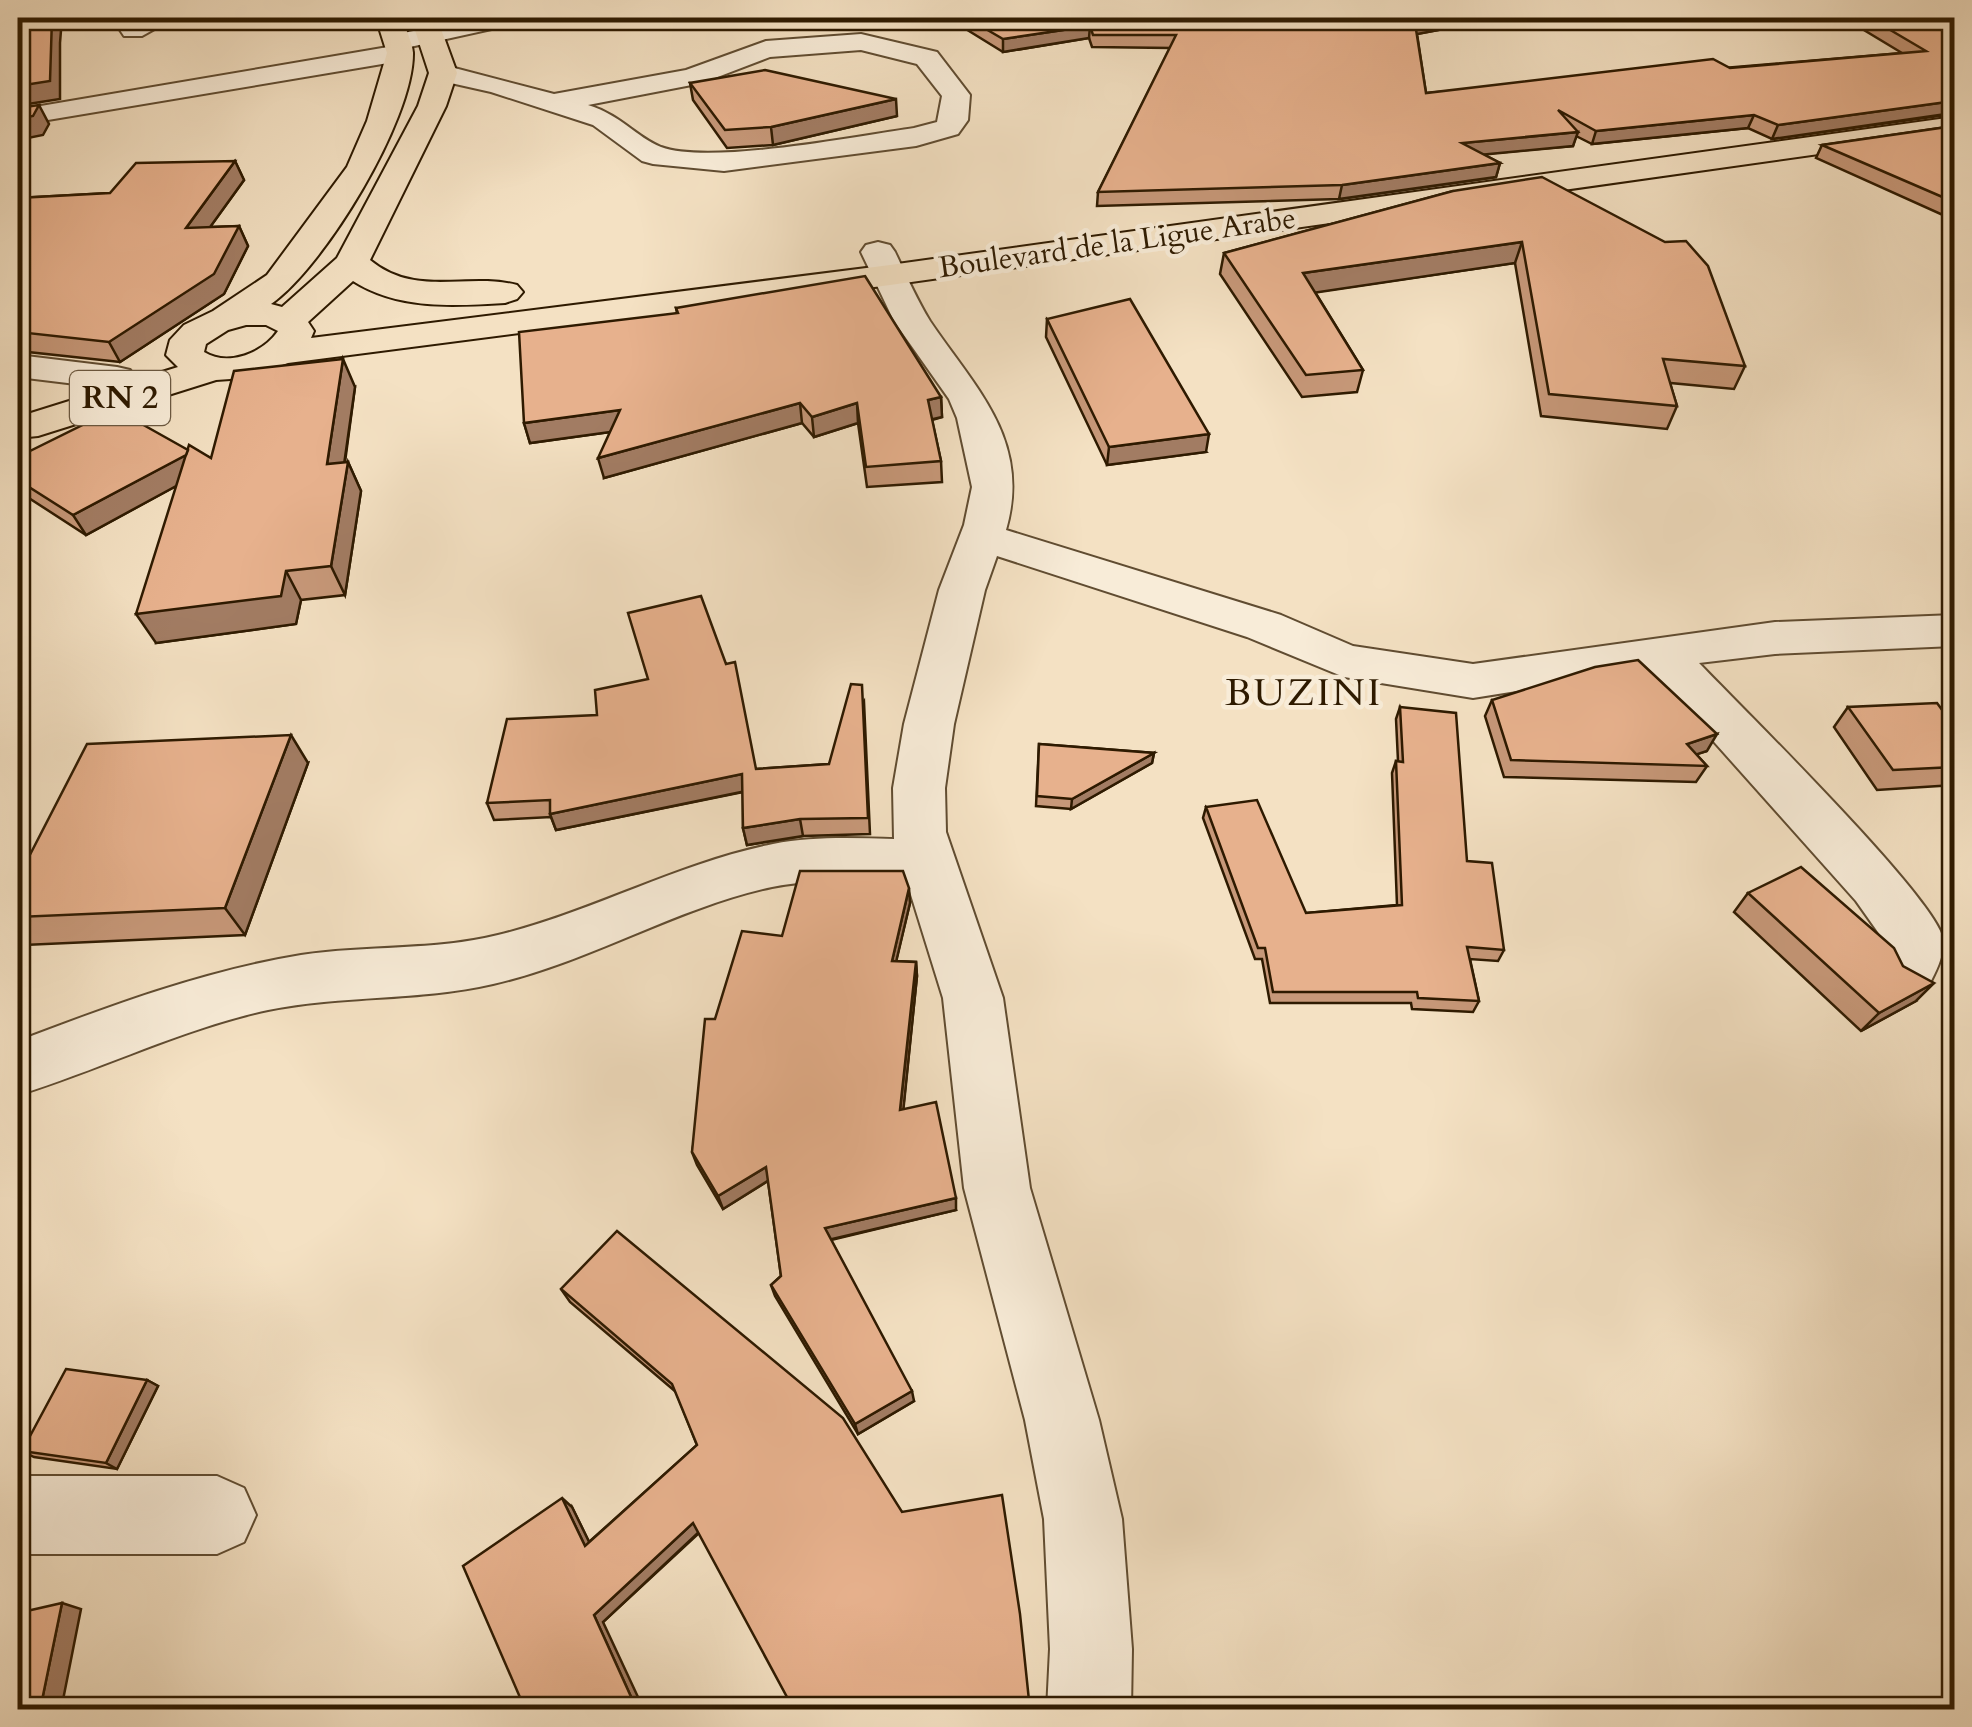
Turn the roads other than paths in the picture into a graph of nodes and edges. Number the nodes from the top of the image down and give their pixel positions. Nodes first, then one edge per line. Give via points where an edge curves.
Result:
1 (160, 18) edge
2 (510, 18) edge
3 (428, 27) edge
4 (133, 30) dead end
5 (396, 37) edge
6 (443, 73) junction
7 (552, 103) junction
8 (1954, 108) edge
9 (23, 118) edge
10 (1954, 126) edge
11 (1712, 153) junction
12 (352, 262) junction
13 (884, 263) junction
14 (578, 288) junction
15 (224, 319) junction
16 (286, 332) junction
17 (188, 340) junction
18 (18, 366) edge
19 (215, 368) junction
20 (117, 378) junction
21 (21, 430) edge
22 (982, 537) junction
23 (1954, 630) edge
24 (1660, 652) junction
25 (926, 862) junction
26 (1909, 966) edge
27 (18, 1068) edge
28 (217, 1514) dead end
29 (18, 1515) edge
30 (1089, 1710) edge

1 - 4 street
2 - 3 street
3 - 5 street
3 - 6 main road
5 - 9 street
5 - 15 main road via 382,121 362,168 279,282
6 - 7 street
6 - 12 main road via 401,172
7 - 7 street via 603,120 653,155 724,162 948,128 956,95 927,58 861,42 766,49 692,77
8 - 11 main road, Boulevard de la Ligue Arabe
10 - 11 main road, Boulevard de la Ligue Arabe
11 - 13 main road, Boulevard de la Ligue Arabe
12 - 14 main road via 380,285 416,293
12 - 16 main road
13 - 14 main road, Boulevard de la Ligue Arabe
13 - 16 main road, Boulevard de la Ligue Arabe
13 - 22 street via 912,321 977,418 993,487
14 - 16 main road, Boulevard de la Ligue Arabe
15 - 16 main road via 254,314
15 - 17 main road
16 - 19 main road via 250,365
17 - 19 main road via 191,362
17 - 20 main road, RN 2
18 - 20 street
19 - 21 main road, RN 2
20 - 21 main road, RN 2
22 - 24 street via 1264,626 1344,661 1473,682
22 - 25 street via 962,590 930,724 919,788
23 - 24 street via 1775,638
24 - 26 street via 1876,885 1914,939
25 - 27 street via 776,865 498,959 244,990
25 - 30 street via 973,998 997,1188 1083,1519
28 - 29 street

